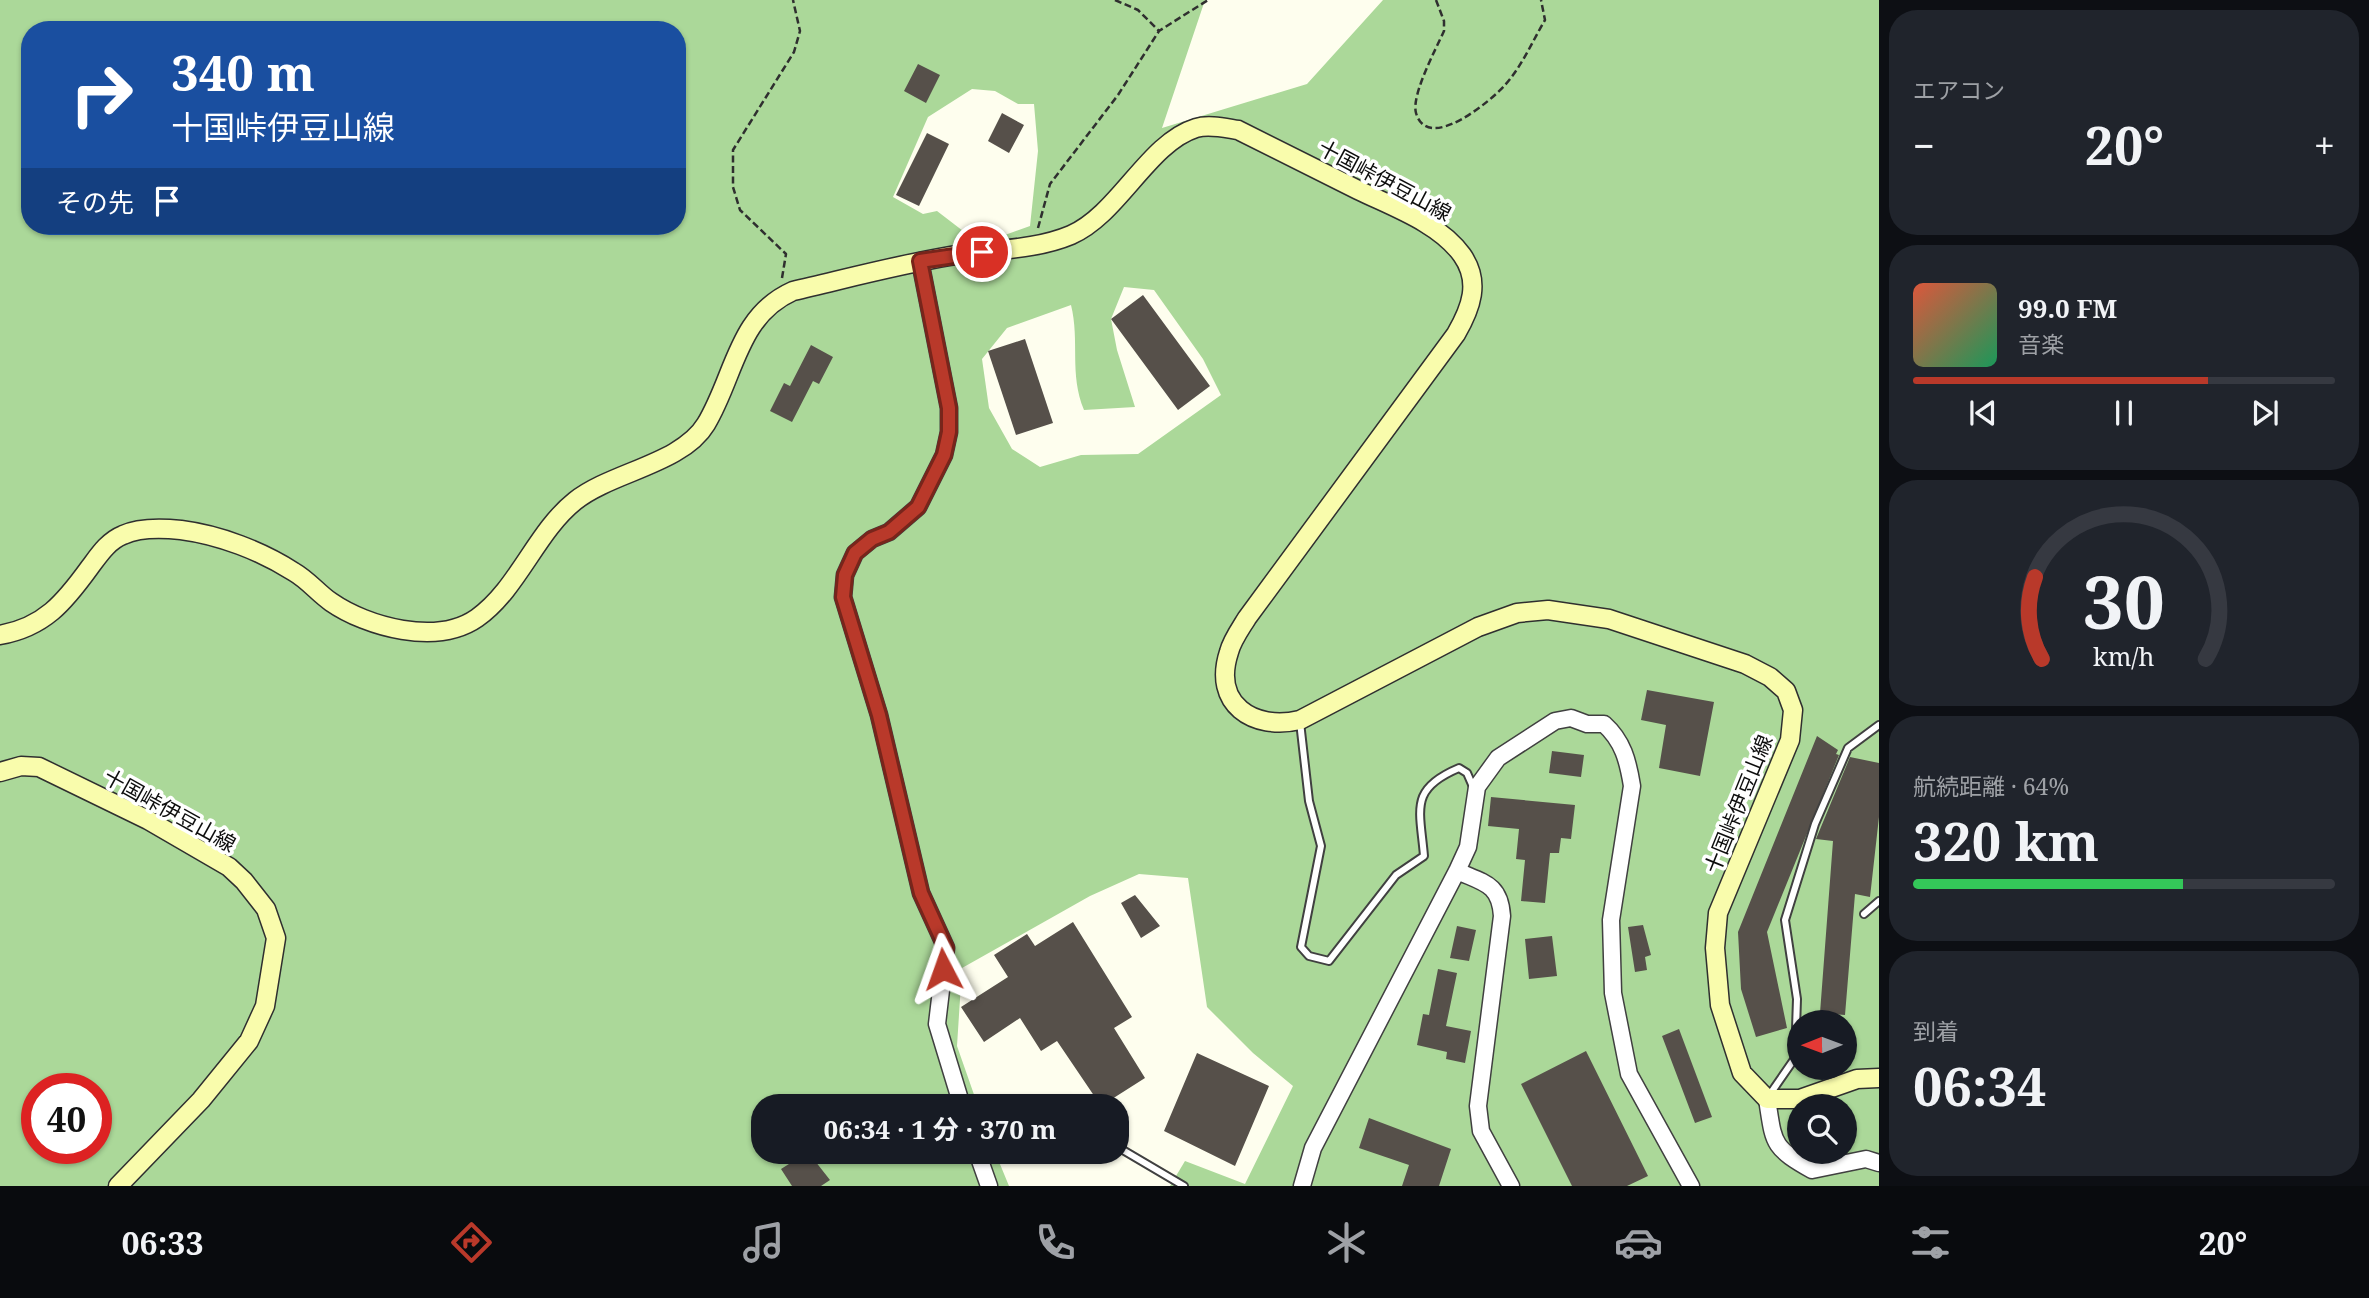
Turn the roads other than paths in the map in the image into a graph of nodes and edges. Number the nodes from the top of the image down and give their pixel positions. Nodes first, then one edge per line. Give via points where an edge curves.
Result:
1 (920, 261) junction
2 (0, 635) edge
3 (1300, 720) junction
4 (1879, 725) edge
5 (0, 772) edge
6 (1476, 792) junction
7 (1457, 871) junction
8 (1879, 901) edge
9 (1864, 914) dead end
10 (1879, 1078) edge
11 (958, 1094) edge
12 (1767, 1099) junction
13 (1129, 1154) edge
14 (1879, 1163) edge
15 (981, 1164) edge
16 (118, 1186) edge
17 (989, 1186) edge
18 (1184, 1186) edge
19 (1302, 1186) edge
20 (1511, 1186) edge
21 (1691, 1186) edge

1 - 2 main road, 十国峠伊豆山線 via 779,298 750,326 705,426 691,443 578,499 562,513 492,604 476,619 452,629 424,631 373,623 332,603 296,573 259,552 183,530 149,529 121,535 102,550 48,617 26,630
1 - 3 main road, 十国峠伊豆山線 via 1037,245 1072,235 1102,214 1168,144 1195,128 1213,127 1238,130 1405,213 1446,237 1463,257 1474,288 1469,312 1247,618 1229,650 1227,691 1244,715 1272,723
1 - 11 street via 949,408 944,455 918,507 855,553 845,575 843,597 879,715 921,893 946,948 937,1024
3 - 6 lane via 1309,801 1321,846 1301,947 1309,956 1329,961 1396,876 1424,856 1423,792 1438,777 1460,768
3 - 12 main road, 十国峠伊豆山線 via 1478,628 1517,613 1548,610 1609,619 1745,664 1770,677 1786,691 1793,710 1790,740 1718,913 1715,948 1720,1005 1742,1073
4 - 12 lane via 1848,748 1815,824 1785,920 1797,999 1795,1058
5 - 16 main road, 十国峠伊豆山線 via 40,767 148,820 229,867 266,909 276,938 265,1006 248,1041 201,1100
6 - 7 street via 1468,846
6 - 21 street via 1497,758 1555,721 1571,718 1604,724 1619,737 1632,786 1611,920 1613,993 1629,1074
7 - 19 street via 1313,1148
7 - 20 street via 1493,887 1501,900 1478,1106 1481,1131
8 - 9 lane
10 - 12 main road via 1857,1079 1800,1099
12 - 14 street via 1773,1137 1782,1153 1812,1170 1866,1159
13 - 18 lane
15 - 17 street

